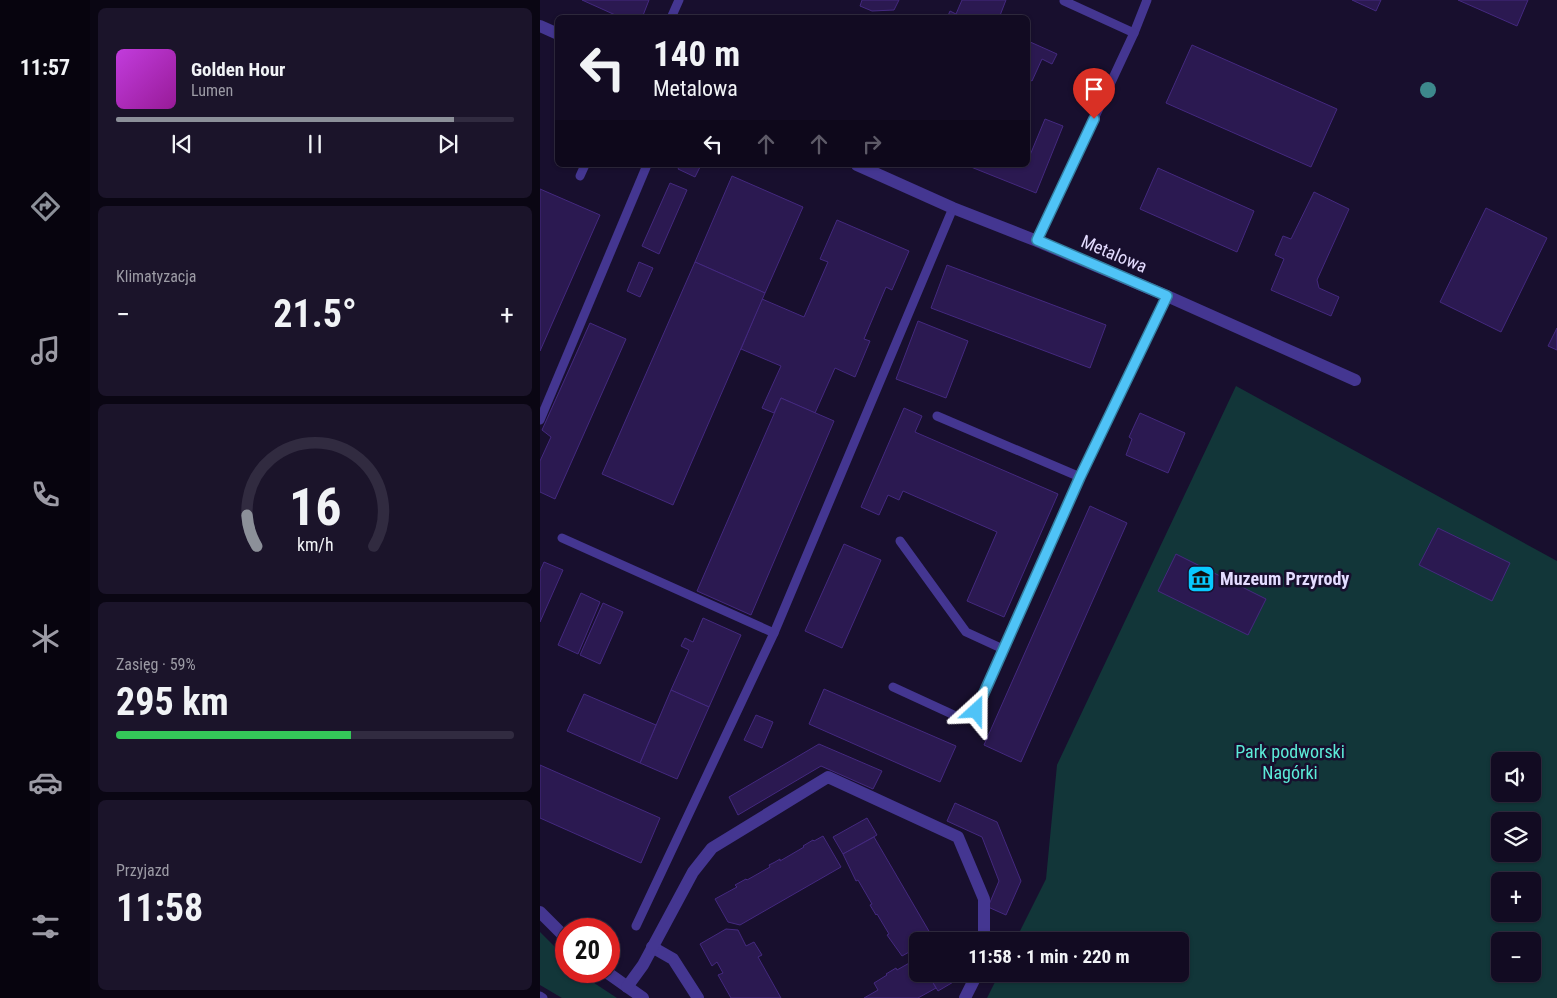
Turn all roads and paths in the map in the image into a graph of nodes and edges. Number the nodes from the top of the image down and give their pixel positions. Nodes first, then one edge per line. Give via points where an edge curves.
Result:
1 (679, 0) edge
2 (1147, 0) edge
3 (1064, 2) dead end
4 (673, 15) edge
5 (540, 26) edge
6 (555, 33) edge
7 (1134, 33) junction
8 (584, 167) edge
9 (646, 167) edge
10 (862, 167) edge
11 (580, 176) dead end
12 (954, 208) junction
13 (1037, 240) junction
14 (1167, 296) junction
15 (1355, 380) dead end
16 (936, 416) dead end
17 (540, 420) edge
18 (1080, 477) junction
19 (562, 538) dead end
20 (900, 541) dead end
21 (774, 633) junction
22 (1003, 649) junction
23 (893, 687) dead end
24 (540, 912) edge
25 (636, 926) dead end
26 (555, 927) edge
27 (984, 932) edge
28 (652, 947) junction
29 (620, 982) edge
30 (973, 982) edge
31 (627, 987) junction
32 (643, 998) edge
33 (698, 998) edge
34 (966, 998) edge

1 - 4 lane
2 - 7 lane
3 - 7 lane
5 - 6 street
7 - 13 lane
8 - 11 lane
9 - 17 lane
10 - 12 street, Metalowa
12 - 13 street, Metalowa
12 - 21 lane
13 - 14 street, Metalowa
14 - 15 street, Metalowa
14 - 18 lane
16 - 18 lane
18 - 22 lane
19 - 21 lane
20 - 22 lane via 966,632
21 - 25 lane
22 - 23 lane via 976,711 956,716
24 - 26 street
27 - 28 street via 984,899 958,837 828,777 712,848 693,872
28 - 31 street
28 - 33 street via 673,959
29 - 31 street
30 - 34 street
31 - 32 street

